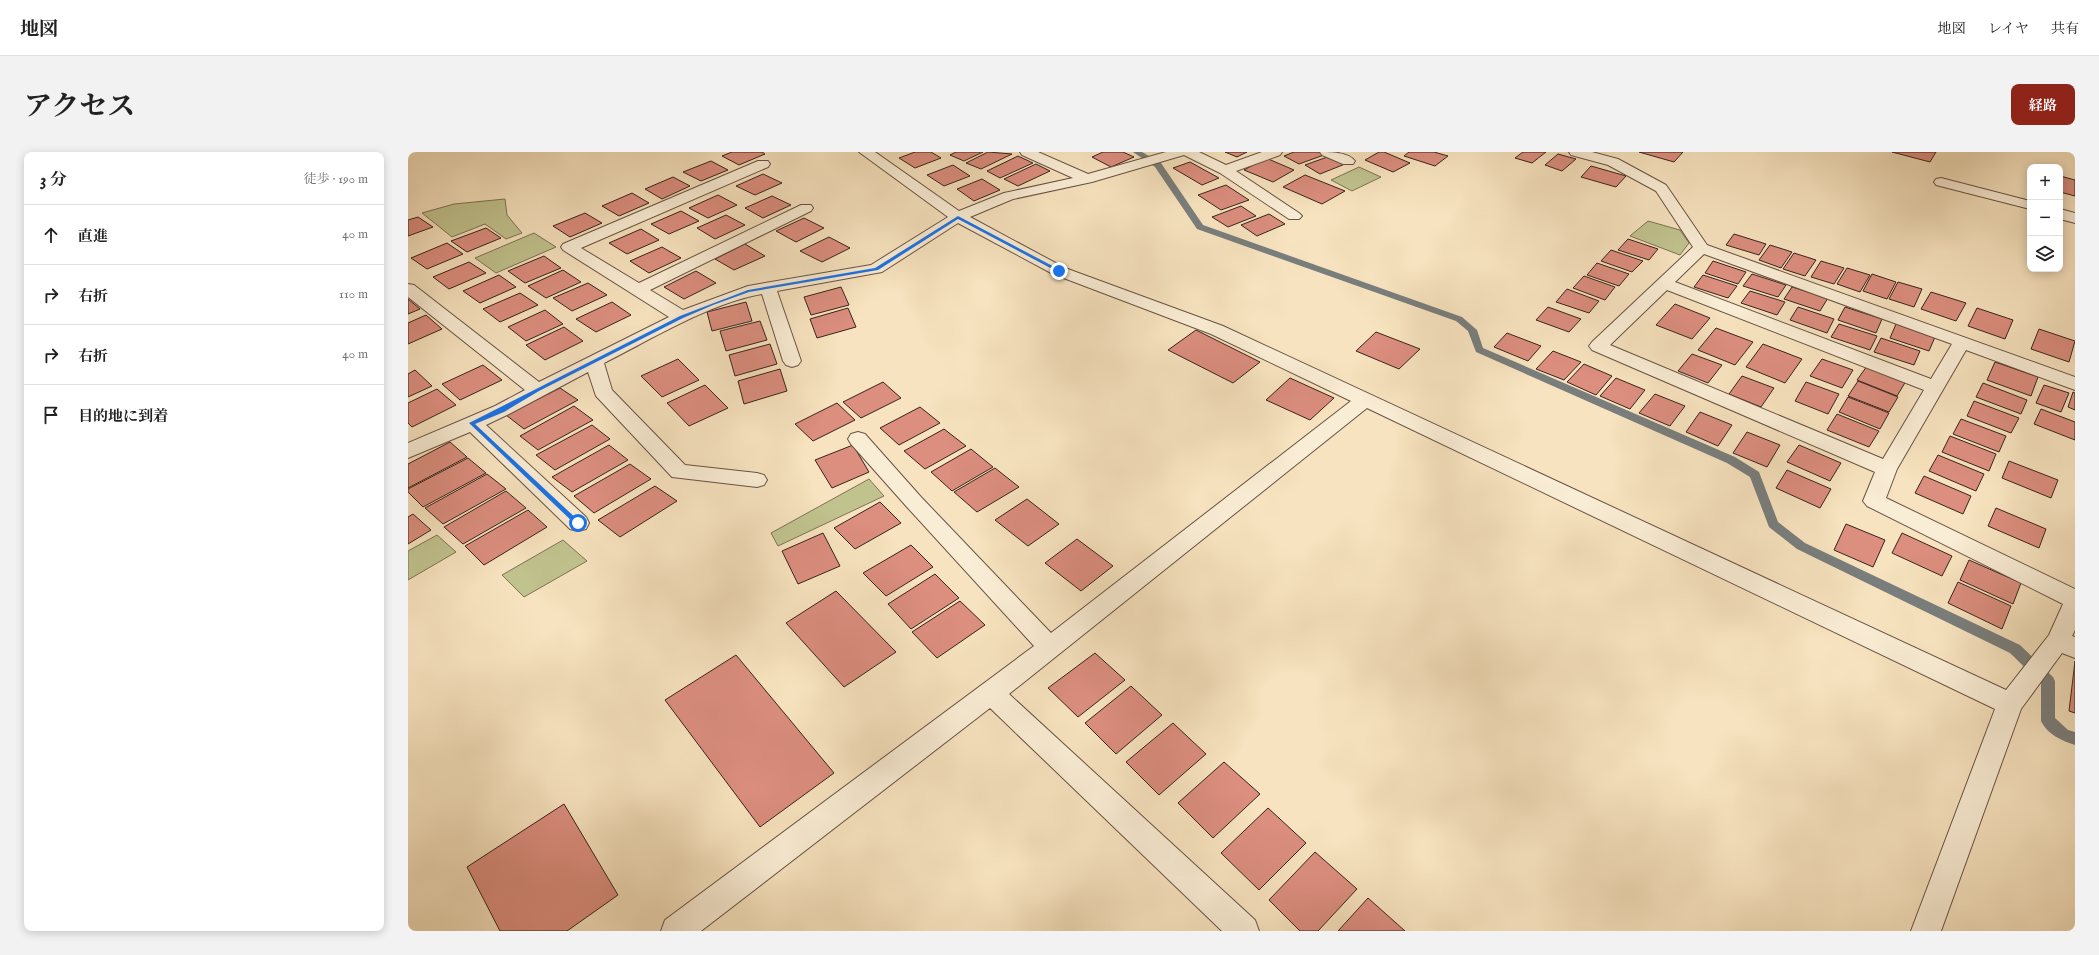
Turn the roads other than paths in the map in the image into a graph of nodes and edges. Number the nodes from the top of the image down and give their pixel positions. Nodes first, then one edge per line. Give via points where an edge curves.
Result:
1 (866, 152) edge
2 (1027, 152) edge
3 (1181, 152) edge
4 (1188, 152) edge
5 (1275, 152) edge
6 (1327, 152) edge
7 (1576, 152) edge
8 (1619, 157) edge
9 (1348, 161) dead end
10 (764, 164) dead end
11 (1225, 170) junction
12 (1087, 179) junction
13 (1941, 182) dead end
14 (2027, 205) edge
15 (806, 208) dead end
16 (2063, 215) edge
17 (1294, 216) dead end
18 (958, 217) junction
19 (2075, 218) edge
20 (1701, 248) junction
21 (1664, 283) junction
22 (768, 288) junction
23 (408, 289) edge
24 (638, 290) junction
25 (682, 317) junction
26 (1962, 342) junction
27 (594, 361) junction
28 (792, 361) dead end
29 (2075, 384) edge
30 (1936, 387) junction
31 (537, 390) junction
32 (1366, 399) junction
33 (472, 423) junction
34 (858, 439) dead end
35 (408, 451) edge
36 (1887, 469) junction
37 (757, 480) dead end
38 (578, 523) dead end
39 (2075, 599) edge
40 (2075, 603) edge
41 (1050, 647) junction
42 (2052, 656) edge
43 (991, 692) junction
44 (2010, 704) junction
45 (676, 931) edge
46 (1244, 931) edge
47 (1926, 931) edge

1 - 18 street
2 - 12 street
3 - 12 street
4 - 11 street
5 - 11 street
6 - 9 street
7 - 8 street
8 - 20 street via 1661,188
10 - 24 street via 569,248
11 - 17 street
12 - 18 street via 1009,196
13 - 14 street
15 - 24 street
16 - 19 street
18 - 22 street via 876,269
18 - 32 street via 1059,271 1217,330
20 - 21 street
20 - 26 street
21 - 30 street
21 - 36 street via 1598,346
22 - 25 street via 748,291
22 - 28 street
23 - 31 street
24 - 25 street
25 - 27 street
26 - 29 street
26 - 30 street
27 - 31 street
27 - 37 street via 603,392 679,472
30 - 36 street
31 - 33 street
32 - 41 street
32 - 44 street
33 - 35 street
33 - 38 street
34 - 41 street
36 - 39 street via 1874,501
40 - 42 street
41 - 43 street
42 - 44 street
43 - 45 street
43 - 46 street
44 - 47 street

